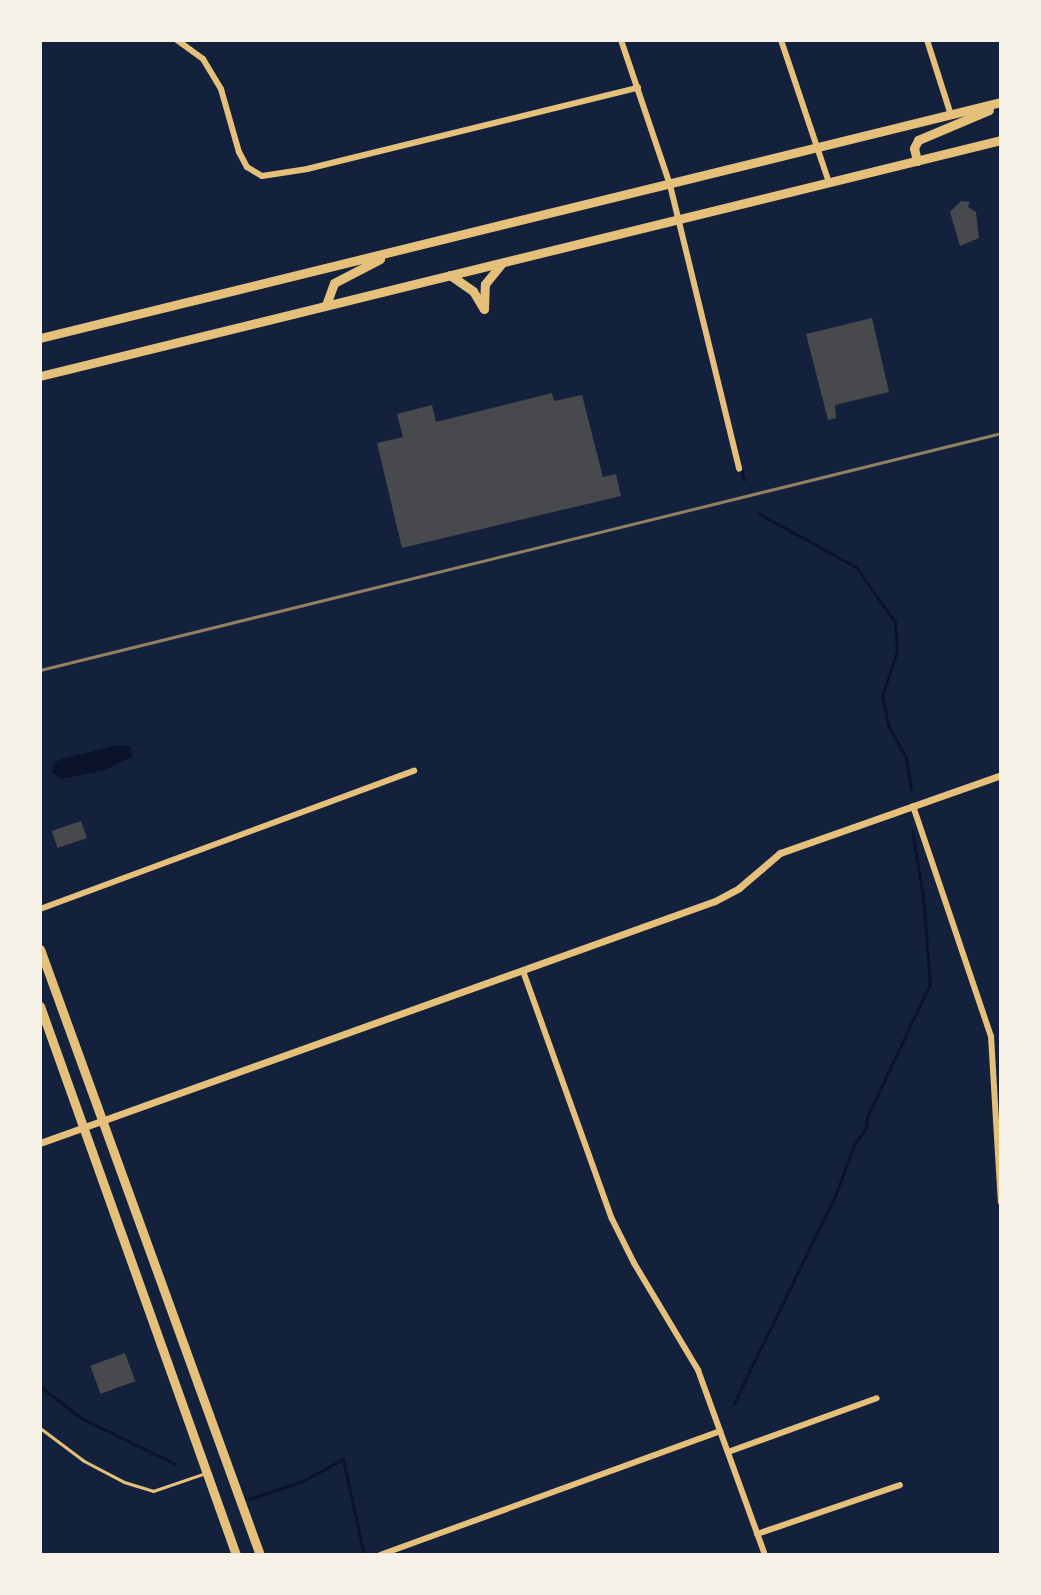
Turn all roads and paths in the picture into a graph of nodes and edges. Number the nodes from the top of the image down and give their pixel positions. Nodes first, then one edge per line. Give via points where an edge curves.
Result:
1 (177, 40) edge
2 (621, 40) edge
3 (781, 40) edge
4 (927, 40) edge
5 (638, 88) junction
6 (1001, 103) edge
7 (951, 115) junction
8 (1001, 140) edge
9 (817, 148) junction
10 (917, 161) junction
11 (829, 183) junction
12 (670, 185) junction
13 (676, 220) junction
14 (394, 252) junction
15 (502, 262) junction
16 (450, 275) junction
17 (326, 305) junction
18 (40, 338) edge
19 (40, 376) edge
20 (739, 469) dead end
21 (414, 771) dead end
22 (1001, 775) edge
23 (913, 806) junction
24 (40, 909) edge
25 (40, 949) edge
26 (523, 971) junction
27 (40, 1006) edge
28 (103, 1122) junction
29 (83, 1128) junction
30 (40, 1143) edge
31 (1001, 1202) edge
32 (877, 1398) dead end
33 (40, 1428) edge
34 (720, 1431) junction
35 (728, 1452) junction
36 (206, 1473) junction
37 (900, 1485) dead end
38 (757, 1534) junction
39 (236, 1555) edge
40 (260, 1555) edge
41 (380, 1555) edge
42 (765, 1555) edge

1 - 5 street via 203,59 221,89 239,152 247,167 262,176
2 - 5 street
3 - 9 street
4 - 7 street
5 - 12 street
6 - 7 main road
6 - 10 main road via 918,140
7 - 9 main road
8 - 10 main road
9 - 11 street
9 - 12 main road
10 - 11 main road
11 - 13 main road
12 - 13 street
12 - 14 main road
13 - 15 main road
13 - 20 street
14 - 17 main road via 334,283
14 - 18 main road
15 - 16 main road
15 - 16 main road via 485,284 484,309 473,291
16 - 17 main road
17 - 19 main road
21 - 24 street
22 - 23 street
23 - 26 street via 780,853 715,901
23 - 31 street via 991,1036
25 - 28 main road
26 - 28 street
26 - 34 street via 612,1219 687,1349
27 - 29 main road
28 - 29 street
28 - 40 main road
29 - 30 street
29 - 36 main road
32 - 35 street
33 - 36 lane via 84,1461 153,1491
34 - 35 street
34 - 41 street
35 - 38 street
36 - 39 main road
37 - 38 street
38 - 42 street

